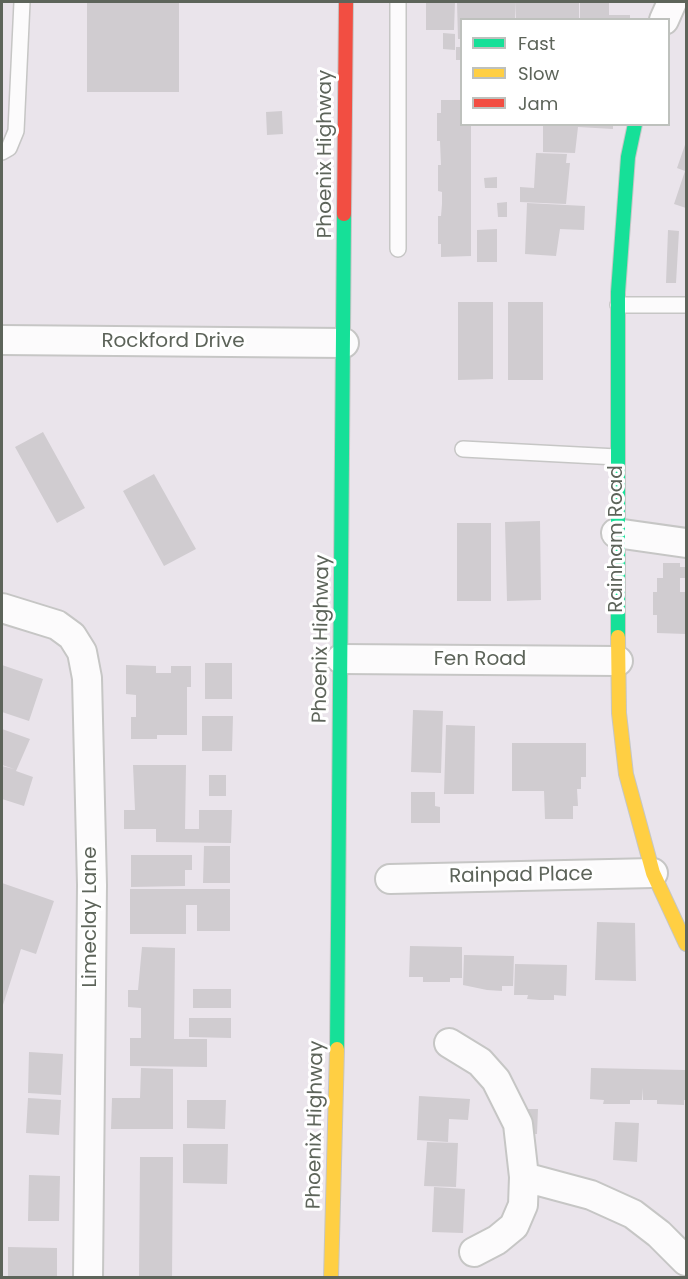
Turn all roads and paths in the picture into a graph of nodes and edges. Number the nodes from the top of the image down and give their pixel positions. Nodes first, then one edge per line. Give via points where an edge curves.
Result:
1 (22, 2) edge
2 (346, 2) edge
3 (398, 2) edge
4 (672, 2) edge
5 (681, 2) edge
6 (687, 4) edge
7 (665, 18) edge
8 (635, 126) edge
9 (2, 152) edge
10 (398, 249) dead end
11 (618, 305) junction
12 (687, 305) edge
13 (2, 340) edge
14 (344, 343) junction
15 (463, 449) dead end
16 (617, 457) junction
17 (616, 533) junction
18 (687, 543) edge
19 (2, 608) edge
20 (341, 659) junction
21 (618, 661) junction
22 (652, 873) junction
23 (390, 879) dead end
24 (687, 944) edge
25 (449, 1043) dead end
26 (524, 1177) junction
27 (474, 1252) dead end
28 (687, 1261) edge
29 (88, 1278) edge
30 (331, 1278) edge

1 - 9 lane via 16,131 9,148
2 - 14 main road, Phoenix Highway
3 - 10 lane
4 - 7 street
5 - 6 lane
8 - 11 main road, Rainham Road via 628,157
11 - 12 lane
11 - 16 main road, Rainham Road
13 - 14 street, Rockford Drive
14 - 20 main road, Phoenix Highway
15 - 16 lane
16 - 17 main road, Rainham Road
17 - 18 street
17 - 21 main road, Rainham Road
19 - 29 street, Limeclay Lane via 57,625 72,636 82,651 87,678 92,885
20 - 21 street, Fen Road
20 - 30 main road, Phoenix Highway
21 - 22 main road, Rainham Road via 626,774
22 - 23 street, Rainpad Place
22 - 24 main road, Rainham Road
25 - 26 street via 480,1062 508,1100 518,1124
26 - 27 street via 523,1205 514,1226
26 - 28 street via 591,1195 633,1214

